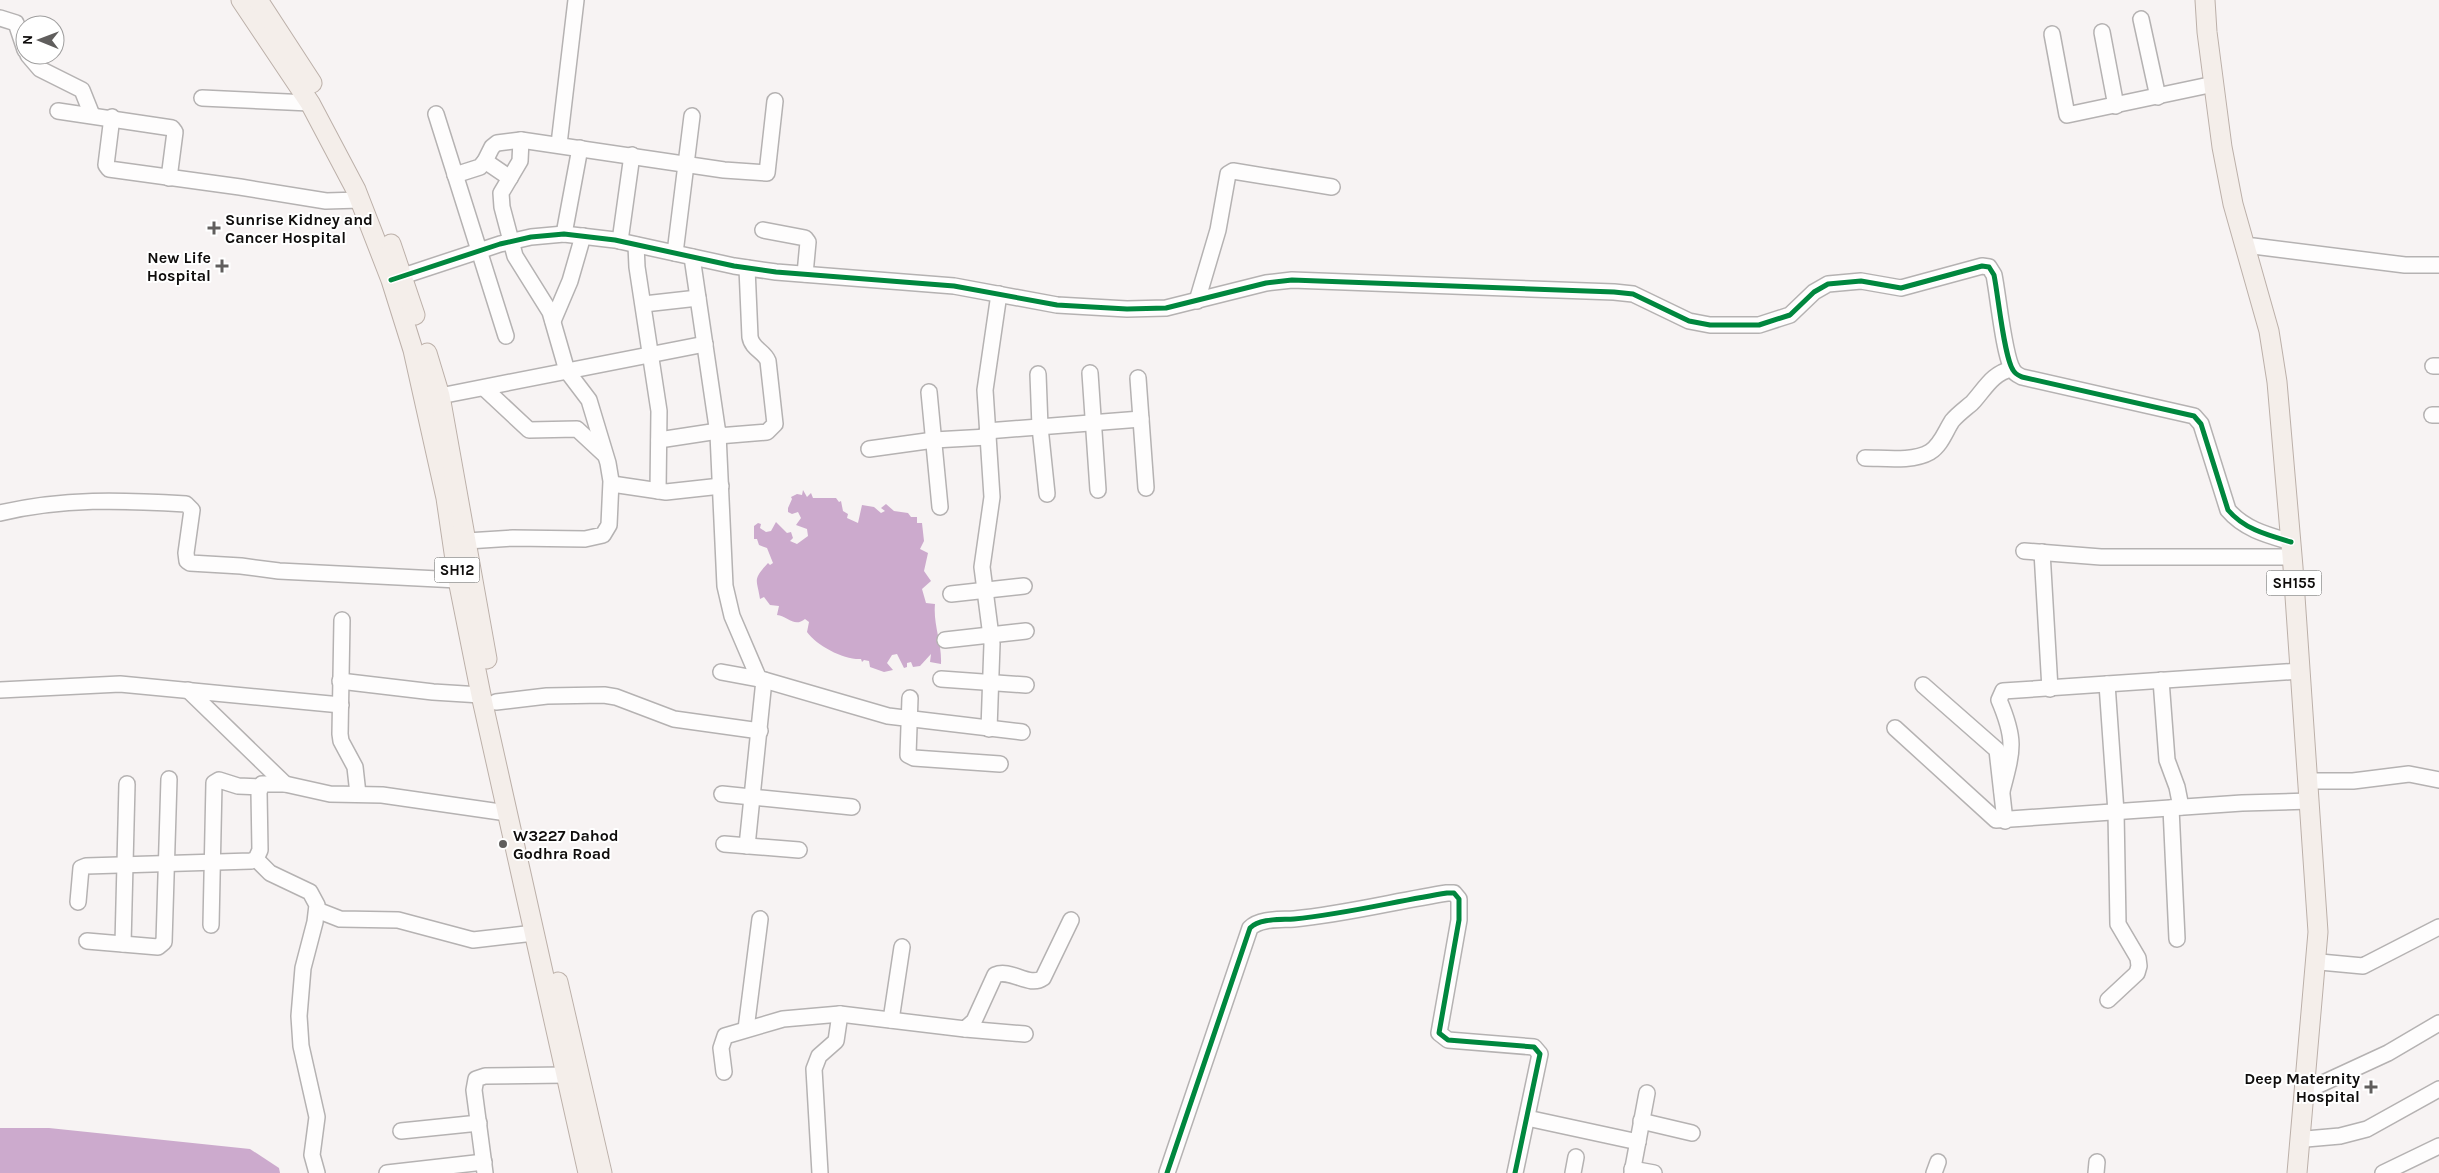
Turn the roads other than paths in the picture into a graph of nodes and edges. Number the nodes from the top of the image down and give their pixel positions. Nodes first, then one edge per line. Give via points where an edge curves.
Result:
1 (241, 0) edge
2 (258, 0) edge
3 (576, 0) edge
4 (2205, 0) edge
5 (2213, 0) edge
6 (0, 18) edge
7 (2142, 19) dead end
8 (15, 23) edge
9 (2102, 32) dead end
10 (2052, 34) dead end
11 (37, 65) edge
12 (2214, 84) junction
13 (2158, 96) junction
14 (202, 98) dead end
15 (775, 101) dead end
16 (310, 103) junction
17 (2116, 106) junction
18 (58, 111) dead end
19 (436, 114) dead end
20 (92, 115) junction
21 (692, 116) dead end
22 (112, 117) junction
23 (522, 140) junction
24 (559, 144) junction
25 (580, 148) junction
26 (632, 155) junction
27 (485, 162) junction
28 (686, 163) junction
29 (455, 175) junction
30 (169, 178) junction
31 (510, 178) junction
32 (1332, 187) dead end
33 (360, 200) junction
34 (763, 230) dead end
35 (564, 234) junction
36 (583, 236) junction
37 (620, 241) junction
38 (510, 242) junction
39 (636, 245) junction
40 (2253, 246) junction
41 (479, 251) junction
42 (675, 253) junction
43 (692, 257) junction
44 (2439, 265) edge
45 (747, 268) junction
46 (805, 274) junction
47 (397, 278) junction
48 (999, 294) junction
49 (698, 298) junction
50 (1197, 300) junction
51 (644, 304) junction
52 (553, 321) junction
53 (506, 336) dead end
54 (705, 344) junction
55 (651, 354) junction
56 (2012, 369) junction
57 (567, 371) junction
58 (1090, 373) dead end
59 (1038, 374) dead end
60 (1138, 378) dead end
61 (484, 388) junction
62 (929, 392) dead end
63 (440, 396) junction
64 (1141, 419) junction
65 (1093, 423) junction
66 (1040, 427) junction
67 (718, 434) junction
68 (988, 434) junction
69 (659, 440) junction
70 (934, 440) junction
71 (869, 449) dead end
72 (606, 456) junction
73 (1865, 458) dead end
74 (612, 484) junction
75 (721, 486) junction
76 (1146, 488) dead end
77 (1098, 490) dead end
78 (658, 492) junction
79 (1047, 494) dead end
80 (940, 507) dead end
81 (0, 513) edge
82 (467, 542) junction
83 (2291, 549) junction
84 (2024, 551) dead end
85 (2042, 552) junction
86 (458, 580) junction
87 (1024, 586) dead end
88 (985, 590) junction
89 (951, 594) dead end
90 (342, 620) dead end
91 (1026, 631) dead end
92 (991, 634) junction
93 (945, 640) dead end
94 (2300, 671) junction
95 (721, 672) dead end
96 (762, 679) junction
97 (941, 679) dead end
98 (2161, 680) junction
99 (340, 681) junction
100 (991, 683) junction
101 (2107, 684) junction
102 (1026, 685) dead end
103 (1923, 685) dead end
104 (2050, 689) junction
105 (0, 690) edge
106 (188, 690) junction
107 (489, 698) junction
108 (910, 698) dead end
109 (340, 705) junction
110 (909, 720) junction
111 (1895, 728) dead end
112 (989, 729) junction
113 (760, 732) junction
114 (1022, 732) dead end
115 (1000, 764) dead end
116 (169, 779) dead end
117 (2439, 780) edge
118 (2314, 781) junction
119 (127, 784) dead end
120 (285, 784) junction
121 (260, 787) junction
122 (2002, 791) junction
123 (358, 794) junction
124 (722, 794) dead end
125 (753, 797) junction
126 (2310, 801) junction
127 (852, 807) dead end
128 (2176, 808) junction
129 (2116, 812) junction
130 (507, 813) junction
131 (2005, 821) junction
132 (724, 844) dead end
133 (747, 846) junction
134 (799, 850) dead end
135 (256, 859) junction
136 (211, 862) junction
137 (168, 863) junction
138 (125, 865) junction
139 (78, 902) dead end
140 (317, 910) junction
141 (760, 919) dead end
142 (1071, 920) dead end
143 (212, 925) dead end
144 (2439, 927) edge
145 (534, 933) junction
146 (2177, 939) dead end
147 (87, 941) dead end
148 (122, 944) junction
149 (902, 947) dead end
150 (2320, 962) junction
151 (2108, 1000) dead end
152 (840, 1014) junction
153 (891, 1020) junction
154 (2439, 1023) edge
155 (746, 1029) junction
156 (965, 1029) junction
157 (1025, 1034) dead end
158 (724, 1072) dead end
159 (566, 1075) junction
160 (2310, 1089) junction
161 (2439, 1089) edge
162 (1647, 1093) dead end
163 (1528, 1118) junction
164 (1641, 1121) junction
165 (479, 1123) junction
166 (402, 1131) dead end
167 (1692, 1133) dead end
168 (2306, 1139) junction
169 (1638, 1142) junction
170 (2439, 1146) edge
171 (1576, 1157) dead end
172 (485, 1167) edge
173 (1632, 1171) edge
174 (317, 1173) edge
175 (387, 1173) edge
176 (588, 1173) edge
177 (602, 1173) edge
178 (820, 1173) edge
179 (1166, 1173) edge
180 (1515, 1173) edge
181 (1572, 1173) edge
182 (1654, 1173) edge
183 (2296, 1173) edge
184 (2304, 1173) edge
185 (2383, 1173) edge

1 - 16 main road, SH12
2 - 47 main road via 315,87 367,184
3 - 24 street
4 - 12 main road, SH155
5 - 40 main road, SH155 via 2228,140
6 - 8 street
7 - 13 street
9 - 17 street
10 - 17 street via 2067,115
11 - 20 street via 82,90
12 - 13 street
12 - 83 main road, SH155 via 2233,204 2269,331 2277,382
13 - 17 street
14 - 16 street
15 - 28 street via 767,173
16 - 33 main road, SH12
18 - 20 street
19 - 29 street
20 - 22 street
21 - 28 street
22 - 30 street via 174,129
22 - 30 street via 106,167
23 - 24 street
23 - 27 street via 492,147
23 - 31 street via 520,160
24 - 25 street
25 - 26 street
25 - 35 street
26 - 28 street
26 - 37 street
27 - 29 street via 480,167
27 - 31 street
28 - 42 street
29 - 41 street
30 - 33 street via 326,201
31 - 38 street via 501,193 501,200
32 - 50 street via 1233,171 1228,174 1218,230
33 - 47 main road, SH12
34 - 46 street via 806,238
35 - 36 street
35 - 38 street via 532,236
36 - 37 street
36 - 52 street via 570,281
37 - 39 street
38 - 41 street
38 - 52 street
39 - 42 street
39 - 51 street
40 - 44 street via 2405,265
40 - 118 main road, SH155 via 2276,321
41 - 47 street
41 - 53 street
42 - 43 street
43 - 45 street
43 - 49 street
45 - 46 street
45 - 67 street via 751,342 768,361 775,424 767,432
46 - 48 street via 954,286
47 - 63 main road
47 - 86 main road, SH12 via 446,498
48 - 50 street via 1057,305 1127,309 1166,308
48 - 68 street via 985,390
49 - 51 street
49 - 54 street
50 - 56 street via 1292,280 1614,292 1633,294 1689,321 1710,325 1760,325 1790,315 1814,292 1828,284 1861,281 1901,288 1982,266 1989,267 1994,275
51 - 55 street
52 - 57 street
54 - 55 street
54 - 67 street
55 - 57 street
55 - 69 street via 659,411
56 - 73 street via 2003,370 1992,378 1957,415 1930,452 1916,457
56 - 83 street via 2022,377 2194,416 2201,424 2228,510 2237,520
57 - 61 street
57 - 72 street via 589,400
58 - 65 street
59 - 66 street
60 - 64 street
61 - 63 street
61 - 72 street via 529,430 576,429
62 - 70 street
63 - 82 main road
64 - 65 street
64 - 76 street
65 - 66 street
65 - 77 street
66 - 68 street
66 - 79 street
67 - 69 street
67 - 75 street
68 - 70 street
68 - 88 street via 992,497 983,560
69 - 78 street
70 - 71 street
70 - 80 street
72 - 74 street
74 - 78 street
74 - 82 street via 608,524 603,535 585,539
75 - 78 street
75 - 96 street via 728,599 734,622
81 - 86 street via 89,500 186,504 192,510 186,553 190,563
82 - 107 main road
83 - 85 street via 2101,556
83 - 94 main road, SH155
84 - 85 street
85 - 104 street
86 - 107 main road, SH12
87 - 88 street
88 - 89 street
88 - 92 street
90 - 99 street
91 - 92 street
92 - 93 street
92 - 100 street
94 - 98 street
94 - 126 main road, SH155
95 - 96 street
96 - 110 street
96 - 113 street
97 - 100 street
98 - 101 street
98 - 128 street via 2167,760 2177,787
99 - 107 street
99 - 109 street
100 - 102 street
100 - 112 street
101 - 104 street
101 - 129 street
103 - 122 street via 1997,750
104 - 122 street via 2003,692 2000,695 2012,736
105 - 106 street via 120,684
106 - 109 street
106 - 120 street
107 - 113 street via 616,696 674,719
107 - 130 main road, SH12
107 - 177 main road
108 - 110 street
109 - 123 street via 341,741 355,767
110 - 112 street
110 - 115 street via 908,756
111 - 131 street via 1989,816
112 - 114 street
113 - 125 street
116 - 137 street
117 - 118 street via 2409,774 2353,781
118 - 150 main road, SH155 via 2323,912
119 - 138 street
120 - 121 street via 264,784
120 - 123 street via 330,794
121 - 135 street via 260,850
121 - 136 street via 238,786 219,780 214,783
122 - 131 street
123 - 130 street
124 - 125 street
125 - 127 street
125 - 133 street
126 - 128 street
126 - 183 main road, SH155 via 2318,932
128 - 129 street
128 - 146 street
129 - 131 street
129 - 151 street via 2118,924 2138,958 2139,966 2137,973
130 - 145 main road, SH12
132 - 133 street
133 - 134 street
135 - 136 street
135 - 140 street via 270,872 310,892
136 - 137 street
136 - 143 street
137 - 138 street
137 - 148 street via 164,942 158,947
138 - 139 street via 81,868
138 - 148 street
140 - 145 street via 340,919 398,920 473,940
140 - 174 street via 303,968 299,1016 301,1046 317,1117 312,1155
141 - 155 street
142 - 156 street via 1044,978 1034,982 1007,973 995,975 974,1021
144 - 150 street via 2363,966
145 - 159 main road, SH12
147 - 148 street
149 - 153 street
150 - 160 main road, SH155
152 - 153 street
152 - 155 street via 783,1019
152 - 178 street via 836,1041 819,1056 814,1069
153 - 156 street
154 - 160 street via 2388,1053
155 - 158 street via 725,1036 721,1042
156 - 157 street
159 - 165 street via 480,1076 474,1082
159 - 176 main road, SH12
160 - 168 main road, SH155
161 - 168 street via 2367,1129 2340,1136
162 - 164 street
163 - 169 street
163 - 179 street via 1540,1064 1538,1049 1448,1040 1439,1033 1459,920 1459,899 1454,893 1447,893 1318,916 1259,922 1250,928
163 - 180 street
164 - 167 street
164 - 169 street
165 - 166 street
165 - 172 street
168 - 184 main road, SH155
169 - 173 street
170 - 185 street
171 - 181 street
172 - 175 street
173 - 182 street

